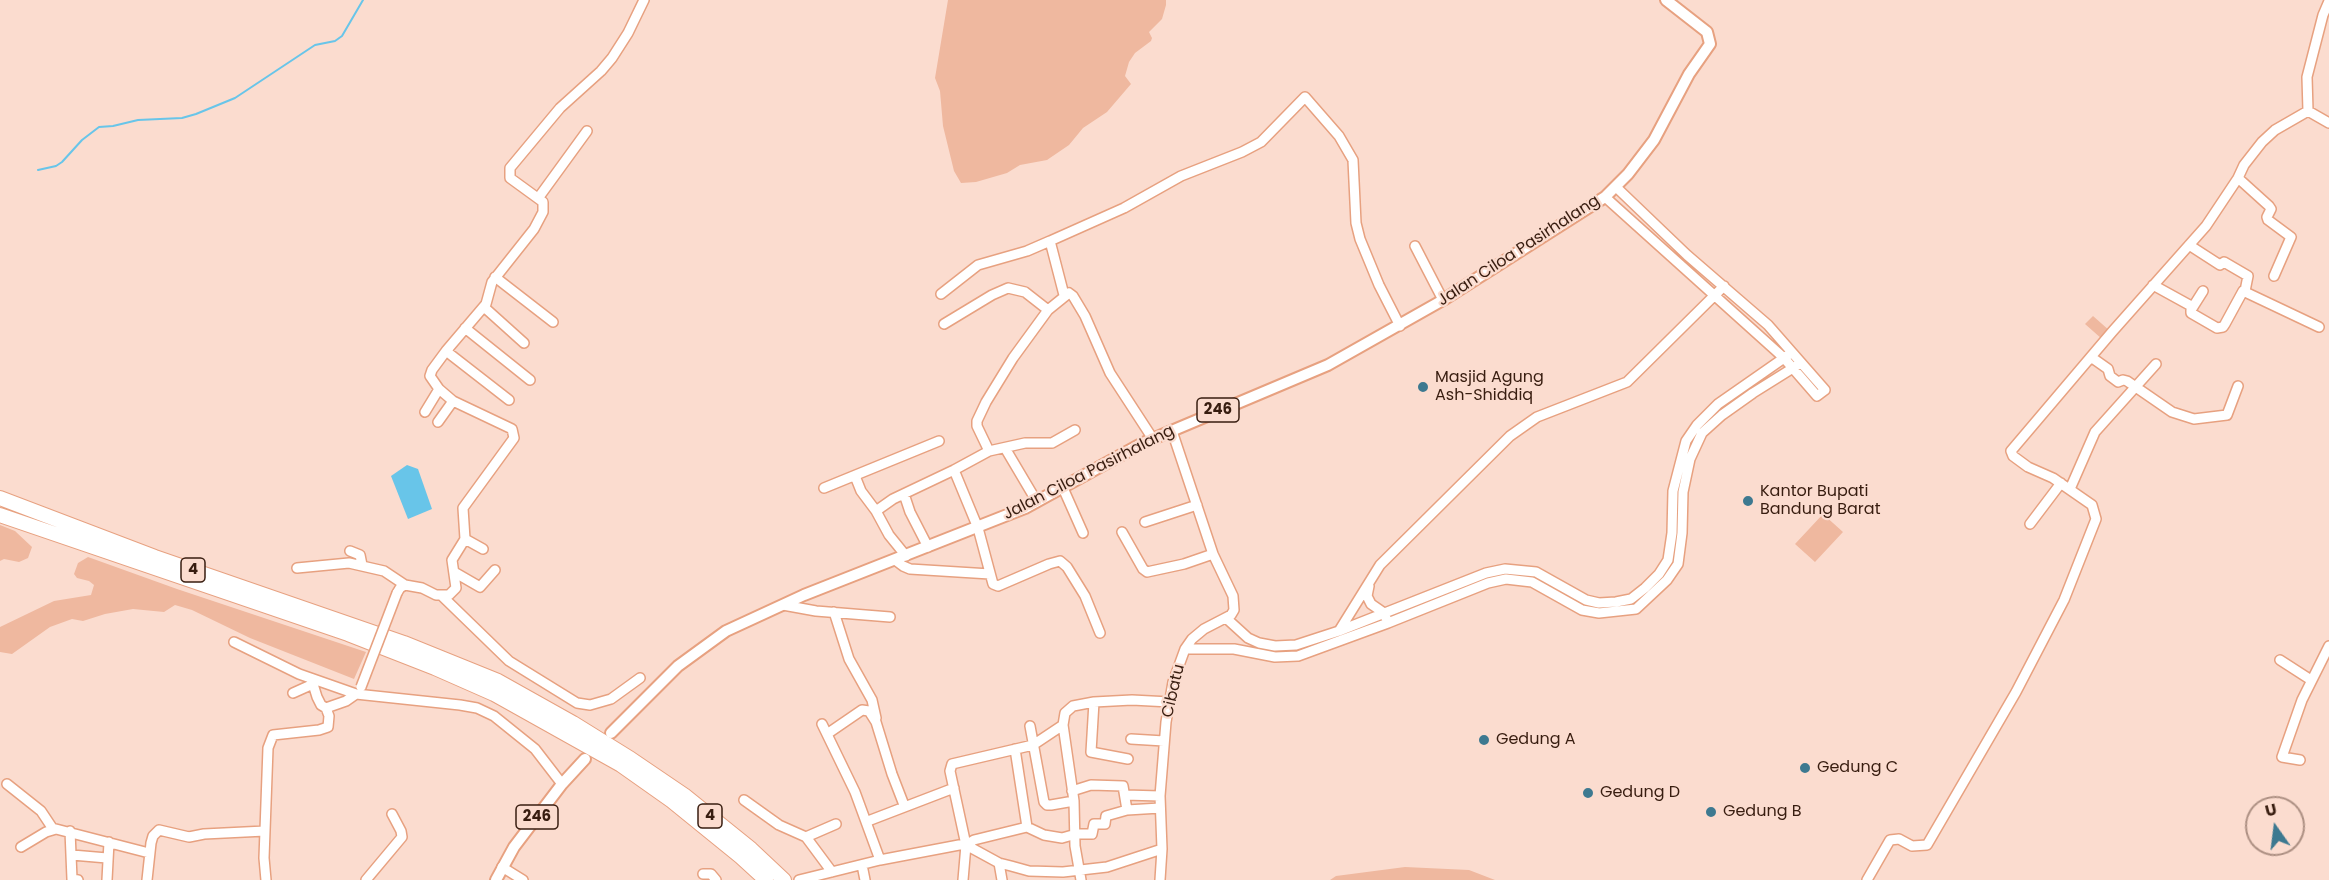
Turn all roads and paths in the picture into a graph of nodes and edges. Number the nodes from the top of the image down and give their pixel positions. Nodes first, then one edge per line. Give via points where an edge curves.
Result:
1 (644, 0) edge
2 (1666, 0) edge
3 (2329, 1) edge
4 (2325, 25) edge
5 (2308, 111) junction
6 (2329, 123) edge
7 (587, 131) dead end
8 (2238, 178) junction
9 (1616, 187) junction
10 (539, 197) junction
11 (1605, 197) junction
12 (1050, 241) junction
13 (2189, 245) junction
14 (1415, 246) dead end
15 (2274, 276) dead end
16 (495, 277) junction
17 (2153, 285) junction
18 (1724, 286) junction
19 (2203, 291) dead end
20 (2245, 291) junction
21 (941, 294) dead end
22 (1715, 294) junction
23 (1064, 295) junction
24 (1443, 300) junction
25 (484, 307) junction
26 (2193, 307) junction
27 (1048, 310) junction
28 (553, 322) dead end
29 (944, 324) dead end
30 (1400, 326) junction
31 (2319, 327) dead end
32 (465, 328) junction
33 (524, 343) dead end
34 (446, 351) junction
35 (1788, 355) junction
36 (2091, 357) junction
37 (1801, 363) junction
38 (2157, 364) dead end
39 (1792, 368) junction
40 (530, 380) dead end
41 (2238, 386) dead end
42 (2136, 387) junction
43 (439, 389) junction
44 (509, 400) dead end
45 (453, 401) junction
46 (425, 412) dead end
47 (438, 422) dead end
48 (1075, 430) dead end
49 (1172, 431) junction
50 (1153, 439) junction
51 (939, 441) dead end
52 (1005, 448) junction
53 (989, 451) junction
54 (954, 470) junction
55 (855, 476) junction
56 (2061, 483) junction
57 (824, 488) dead end
58 (1063, 488) junction
59 (2070, 489) junction
60 (904, 494) junction
61 (0, 498) edge
62 (1037, 501) junction
63 (1197, 505) junction
64 (876, 511) junction
65 (0, 515) edge
66 (1145, 522) dead end
67 (2030, 524) dead end
68 (978, 528) junction
69 (1122, 532) dead end
70 (1083, 533) dead end
71 (465, 539) junction
72 (928, 547) junction
73 (483, 549) dead end
74 (350, 551) dead end
75 (1213, 554) junction
76 (906, 556) junction
77 (895, 560) junction
78 (362, 565) junction
79 (297, 568) dead end
80 (495, 570) dead end
81 (454, 572) junction
82 (990, 574) junction
83 (1370, 581) junction
84 (405, 585) junction
85 (441, 595) junction
86 (783, 605) junction
87 (834, 612) junction
88 (1384, 613) junction
89 (890, 617) dead end
90 (1226, 618) junction
91 (1388, 623) junction
92 (1339, 631) junction
93 (1100, 633) dead end
94 (1241, 633) junction
95 (234, 642) dead end
96 (1275, 646) junction
97 (2329, 646) edge
98 (1185, 649) junction
99 (1234, 649) junction
100 (1275, 657) junction
101 (2280, 660) dead end
102 (640, 678) dead end
103 (2311, 680) junction
104 (314, 682) junction
105 (359, 692) junction
106 (293, 693) dead end
107 (1094, 702) junction
108 (1170, 702) junction
109 (326, 708) junction
110 (876, 722) junction
111 (822, 724) dead end
112 (1063, 725) junction
113 (1030, 726) dead end
114 (611, 733) dead end
115 (827, 734) junction
116 (1131, 739) dead end
117 (1164, 741) junction
118 (1033, 745) junction
119 (1015, 748) junction
120 (585, 759) dead end
121 (1128, 759) dead end
122 (2300, 760) dead end
123 (7, 784) dead end
124 (562, 784) junction
125 (954, 788) junction
126 (1125, 795) junction
127 (1073, 796) junction
128 (1160, 796) junction
129 (744, 800) dead end
130 (904, 805) junction
131 (1160, 808) junction
132 (1126, 810) junction
133 (392, 814) dead end
134 (868, 821) junction
135 (836, 824) dead end
136 (1027, 827) junction
137 (53, 829) junction
138 (70, 831) junction
139 (265, 831) junction
140 (1076, 834) junction
141 (806, 837) junction
142 (109, 842) junction
143 (966, 845) junction
144 (21, 847) dead end
145 (1162, 849) junction
146 (149, 853) junction
147 (72, 855) junction
148 (107, 858) junction
149 (880, 860) junction
150 (999, 863) junction
151 (862, 865) junction
152 (502, 867) junction
153 (832, 872) junction
154 (703, 874) dead end
155 (1080, 876) edge
156 (78, 880) edge
157 (107, 880) edge
158 (147, 880) edge
159 (266, 880) edge
160 (366, 880) edge
161 (496, 880) edge
162 (523, 880) edge
163 (716, 880) edge
164 (766, 880) edge
165 (784, 880) edge
166 (799, 880) edge
167 (865, 880) edge
168 (963, 880) edge
169 (1002, 880) edge
170 (1160, 880) edge
171 (1867, 880) edge

1 - 10 street via 606,65 560,108 510,168 509,175 514,181
2 - 9 main road, Jalan Ciloa Pasirhalang / 246 via 1707,32 1710,44 1689,74 1654,140
3 - 4 street
4 - 5 street via 2307,77
5 - 6 street
5 - 8 street via 2269,134
7 - 10 street
8 - 13 street
8 - 15 street via 2269,206 2268,220 2291,237
9 - 11 main road, Jalan Ciloa Pasirhalang / 246
9 - 18 street
10 - 16 street via 543,212 534,229
11 - 22 street
11 - 24 main road, Jalan Ciloa Pasirhalang / 246
12 - 21 street via 978,265
12 - 23 street
12 - 30 street via 1124,208 1181,176 1261,142 1305,97 1340,136 1353,160 1360,239
13 - 17 street
13 - 20 street via 2220,265 2224,262 2248,276
14 - 24 street
16 - 25 street
16 - 28 street
17 - 26 street
17 - 36 street
18 - 22 street
18 - 35 street via 1768,326
19 - 26 street
20 - 26 street via 2220,329 2193,315
20 - 31 street
22 - 35 street
22 - 83 street via 1627,382 1537,417 1510,436 1380,565
23 - 27 street
23 - 50 street via 1073,296 1110,373
24 - 30 main road, Jalan Ciloa Pasirhalang / 246
25 - 32 street
25 - 33 street
27 - 29 street via 1025,292 1008,288
27 - 53 street via 1012,358 977,421
30 - 49 main road, Jalan Ciloa Pasirhalang / 246 via 1323,368
32 - 34 street
32 - 40 street
34 - 43 street via 430,373
34 - 44 street
35 - 37 street
35 - 39 street
35 - 88 street via 1718,404 1686,441 1673,491 1668,560 1646,588 1631,599 1599,603 1586,600 1536,572 1504,569
36 - 42 street via 2118,382 2123,380
36 - 56 street via 2011,453 2028,467
37 - 39 street
37 - 39 street via 1826,390 1817,396
38 - 42 street
39 - 91 street via 1702,434 1690,459 1683,492 1678,564 1668,580 1636,609 1599,613 1582,610 1532,582 1506,579
41 - 42 street via 2227,415 2194,419 2172,412
42 - 59 street via 2095,432
43 - 45 street
43 - 46 street
45 - 47 street
45 - 71 street via 512,429 514,436 465,504
48 - 52 street via 1052,443
49 - 50 main road, Jalan Ciloa Pasirhalang / 246
49 - 63 street
50 - 58 main road, Jalan Ciloa Pasirhalang / 246
51 - 55 street
52 - 53 street
52 - 62 street
53 - 54 street
54 - 60 street
54 - 68 street
55 - 57 street
55 - 64 street
56 - 59 street
56 - 67 street
58 - 62 main road, Jalan Ciloa Pasirhalang / 246
58 - 70 street
59 - 171 street via 2092,505 2096,519 2064,600 2016,692 1927,845 1912,846 1894,838
60 - 64 street
60 - 72 street
61 - 165 highway, 4 via 155,557 404,643 498,681 583,729 684,795
62 - 68 main road, Jalan Ciloa Pasirhalang / 246
63 - 66 street
63 - 75 street
64 - 76 street
65 - 164 highway, 4 via 348,634 494,694 621,765 672,801
68 - 72 main road, Jalan Ciloa Pasirhalang / 246
68 - 82 street
69 - 75 street via 1147,572
71 - 73 street
71 - 81 street via 452,560
72 - 76 main road, Jalan Ciloa Pasirhalang / 246
74 - 78 street via 360,555
75 - 90 street via 1233,596 1234,610
76 - 77 main road, Jalan Ciloa Pasirhalang / 246
77 - 82 street via 910,569
77 - 86 main road, Jalan Ciloa Pasirhalang / 246
78 - 79 street
78 - 84 street via 384,571
80 - 81 street via 480,587
81 - 85 street via 456,588 449,595
82 - 93 street via 993,584 998,586 1060,561 1085,596
83 - 88 street via 1367,596
83 - 92 street
84 - 85 street
84 - 105 street, bridge via 397,593
85 - 102 street via 509,661 577,703 590,705 611,699
86 - 87 street
86 - 114 main road, Jalan Ciloa Pasirhalang / 246 via 726,631 695,652
87 - 89 street
87 - 110 street via 849,658 872,700
88 - 91 street
88 - 92 street
90 - 94 street
90 - 98 street, Cibatu via 1204,629
91 - 100 street via 1298,656
92 - 96 street via 1296,645
94 - 96 street
94 - 99 street
95 - 104 street
96 - 100 street
97 - 103 street
98 - 99 street
98 - 108 street, Cibatu
99 - 100 street
101 - 103 street
103 - 122 street via 2282,757
104 - 105 street
104 - 106 street
104 - 109 street via 321,705
105 - 109 street
105 - 124 street via 477,708 494,716 535,749
107 - 108 street
107 - 112 street via 1073,706 1065,713
107 - 121 street via 1091,752
108 - 117 street, Cibatu
109 - 139 street via 330,722 325,728 271,736
110 - 115 street via 869,711 862,710
110 - 130 street
111 - 115 street
112 - 118 street
112 - 127 street
113 - 118 street
115 - 134 street
116 - 117 street
117 - 128 street, Cibatu
118 - 119 street
118 - 127 street via 1044,802 1051,805
119 - 125 street via 952,764
119 - 136 street
120 - 124 main road, 246
123 - 137 street via 41,811
124 - 152 main road, 246
125 - 130 street
125 - 143 street
126 - 127 street via 1121,786 1091,785
126 - 128 street
126 - 132 street
127 - 140 street
128 - 131 street, Cibatu
129 - 141 street via 779,825
130 - 134 street
131 - 132 street
131 - 145 street, Cibatu
132 - 140 street via 1106,816 1105,825 1094,824 1093,834
133 - 160 street via 402,837
134 - 149 street
135 - 141 street
136 - 140 street via 1062,838
136 - 143 street
137 - 138 street
137 - 144 street
138 - 142 street
138 - 147 street
139 - 146 street via 189,837 163,830 153,836
139 - 159 street
140 - 155 street
141 - 153 street
142 - 146 street
142 - 148 street
143 - 149 street
143 - 150 street
143 - 168 street
145 - 155 street
145 - 170 street, Cibatu
146 - 158 street
147 - 148 street
147 - 156 street via 72,879
148 - 157 street
149 - 151 street
150 - 155 street via 1029,871
150 - 169 street
151 - 153 street
151 - 167 street
152 - 161 main road, 246
152 - 162 street
153 - 166 street
154 - 163 street via 711,874

